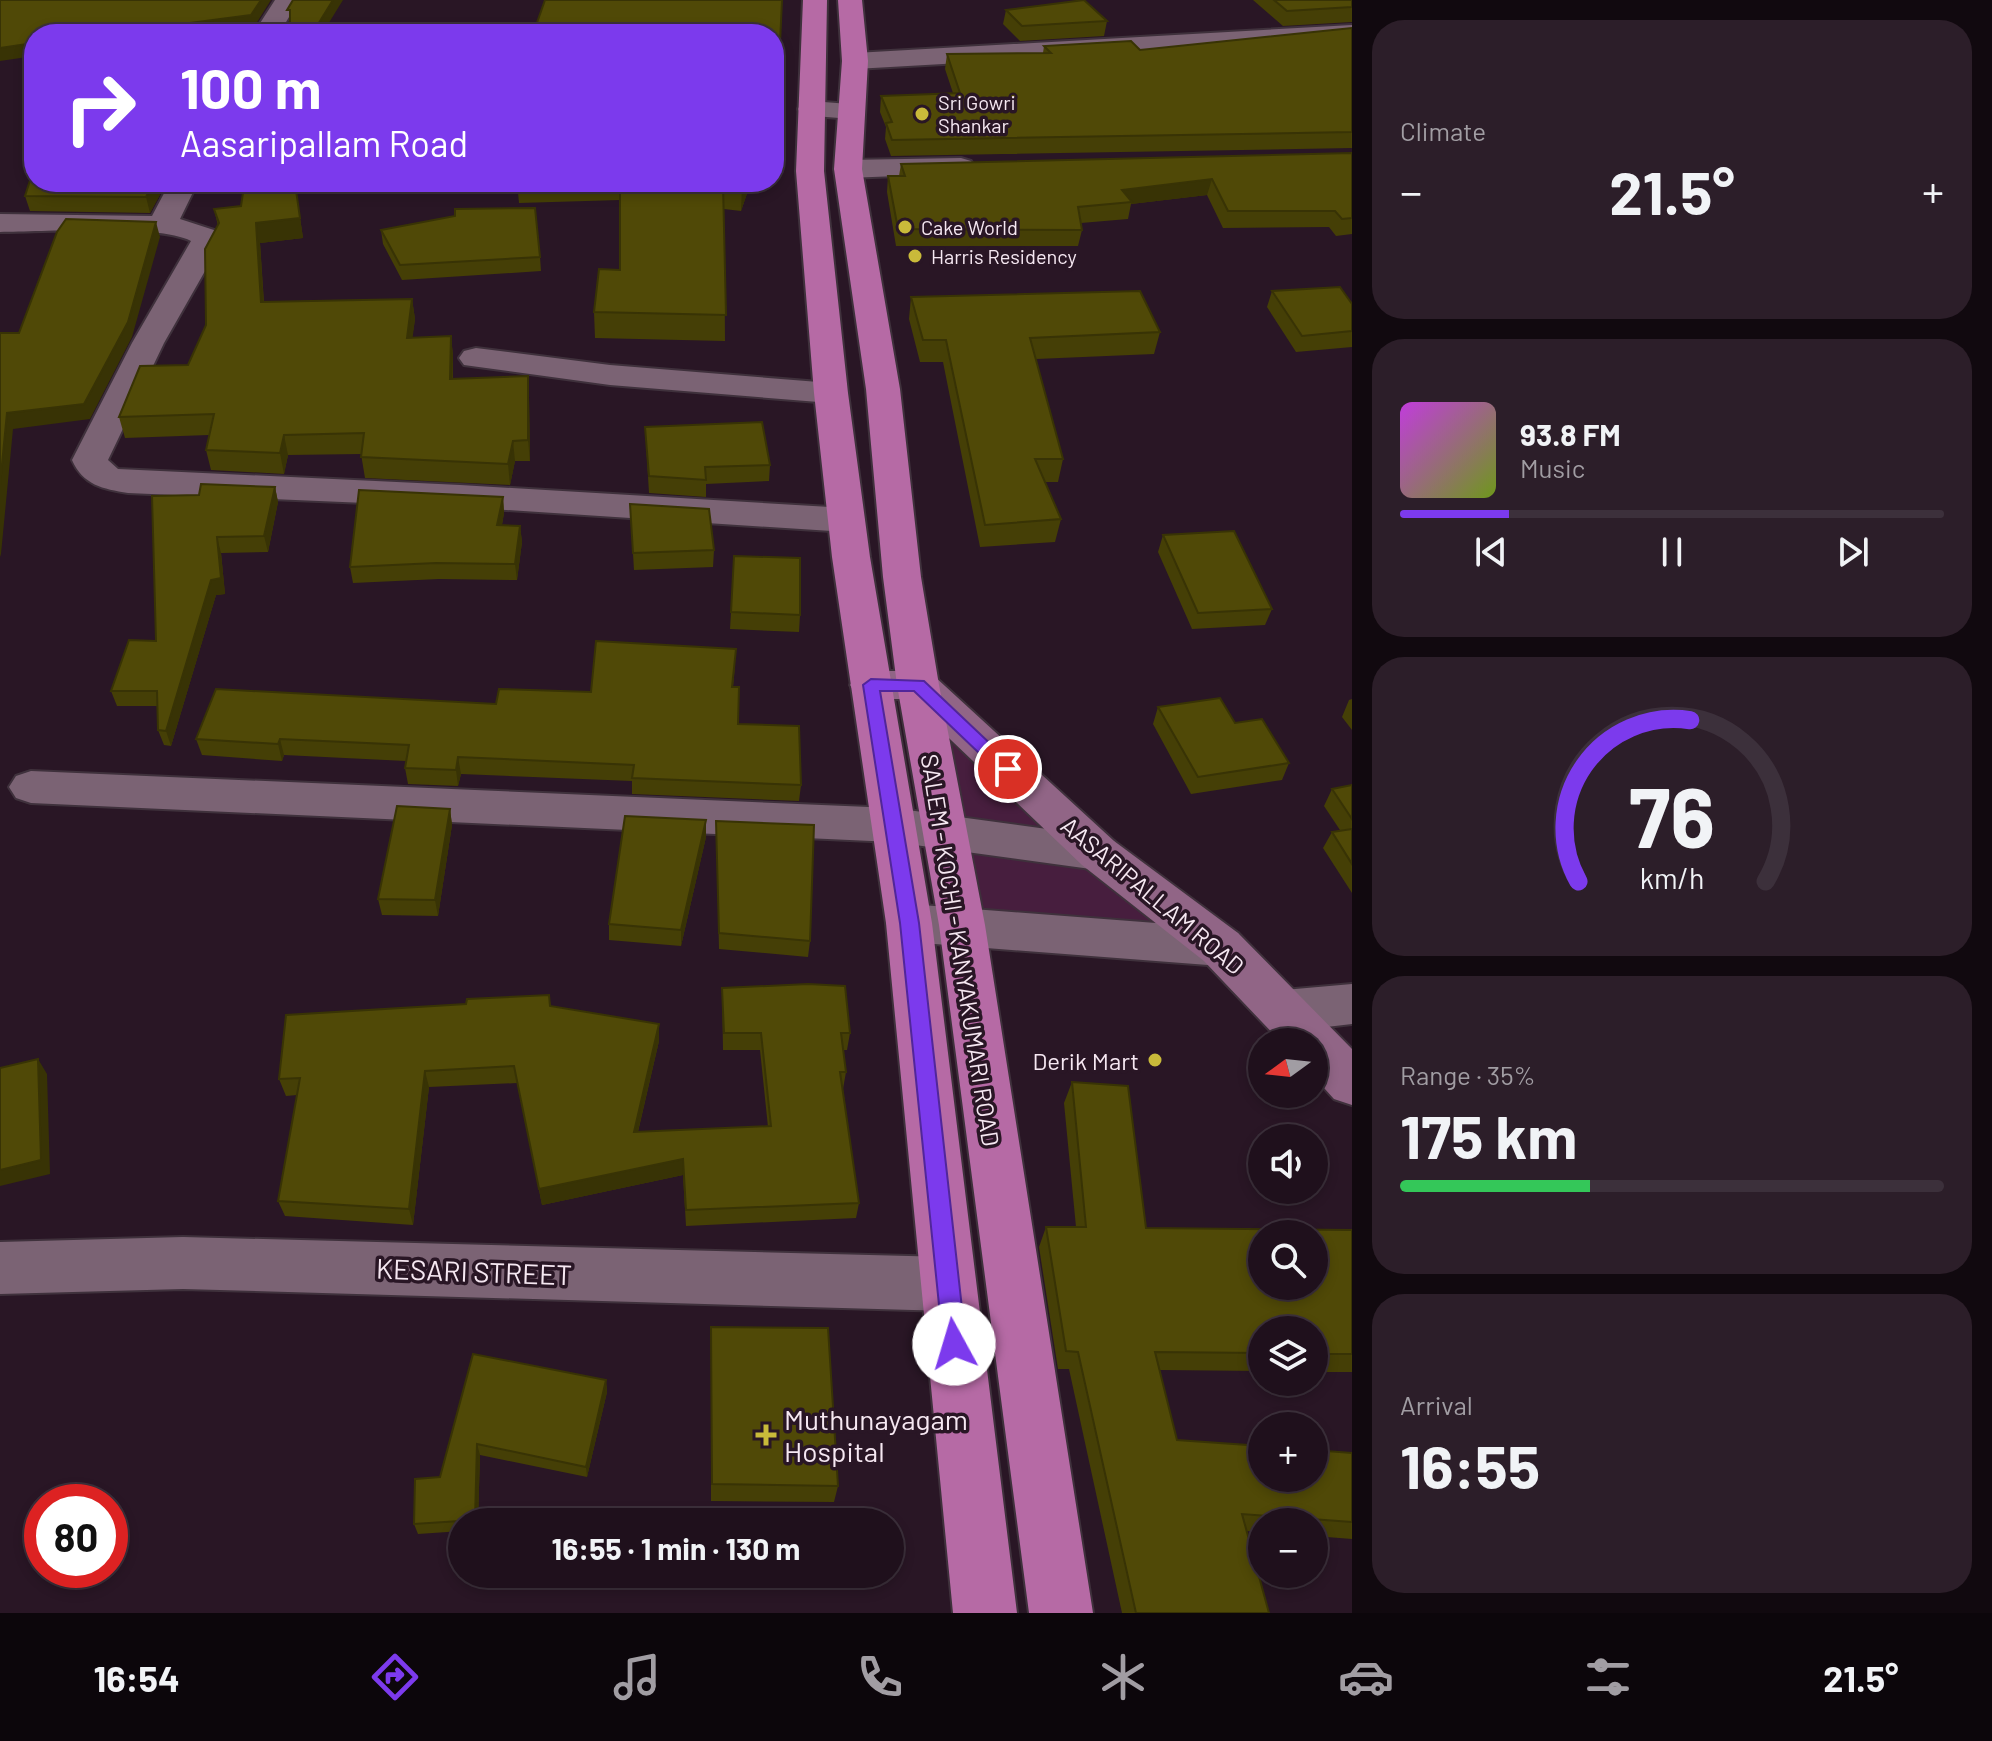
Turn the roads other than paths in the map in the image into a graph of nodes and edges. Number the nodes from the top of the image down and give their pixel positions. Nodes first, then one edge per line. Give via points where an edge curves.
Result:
1 (287, 0) edge
2 (815, 0) edge
3 (850, 0) edge
4 (272, 24) edge
5 (1352, 33) edge
6 (855, 61) junction
7 (832, 110) junction
8 (986, 166) edge
9 (848, 169) junction
10 (179, 192) edge
11 (0, 223) edge
12 (163, 224) junction
13 (476, 358) dead end
14 (831, 393) junction
15 (847, 520) junction
16 (871, 685) junction
17 (918, 685) junction
18 (31, 787) dead end
19 (893, 825) junction
20 (944, 834) junction
21 (1098, 853) junction
22 (909, 923) junction
23 (962, 925) junction
24 (1221, 947) junction
25 (1352, 1004) edge
26 (1300, 1028) edge
27 (1311, 1028) edge
28 (1328, 1058) edge
29 (1352, 1083) edge
30 (0, 1268) edge
31 (948, 1284) junction
32 (985, 1613) edge
33 (1061, 1613) edge

1 - 4 street
2 - 7 highway, SALEM - KOCHI - KANYAKUMARI ROAD
3 - 6 highway, SALEM - KOCHI - KANYAKUMARI ROAD
5 - 6 street
6 - 7 highway, SALEM - KOCHI - KANYAKUMARI ROAD
7 - 9 highway, SALEM - KOCHI - KANYAKUMARI ROAD
7 - 14 highway, SALEM - KOCHI - KANYAKUMARI ROAD via 810,171
8 - 9 street
9 - 17 highway, SALEM - KOCHI - KANYAKUMARI ROAD via 883,389
10 - 12 street
11 - 12 street
12 - 15 street via 203,233 206,243 148,343 90,460 101,475 128,482
13 - 14 street
14 - 15 highway, SALEM - KOCHI - KANYAKUMARI ROAD
15 - 16 highway, SALEM - KOCHI - KANYAKUMARI ROAD
16 - 17 main road
16 - 19 highway, SALEM - KOCHI - KANYAKUMARI ROAD
17 - 20 highway, SALEM - KOCHI - KANYAKUMARI ROAD
17 - 21 main road, AASARIPALLAM ROAD
18 - 19 street
19 - 20 street
19 - 22 highway, SALEM - KOCHI - KANYAKUMARI ROAD
20 - 21 street
20 - 23 highway, SALEM - KOCHI - KANYAKUMARI ROAD
21 - 24 main road, AASARIPALLAM ROAD
22 - 23 street
22 - 31 highway, SALEM - KOCHI - KANYAKUMARI ROAD
23 - 24 street
23 - 33 highway, SALEM - KOCHI - KANYAKUMARI ROAD
24 - 26 main road, AASARIPALLAM ROAD
25 - 27 street
28 - 29 main road, AASARIPALLAM ROAD
30 - 31 street, KESARI STREET via 183,1263
31 - 32 highway, SALEM - KOCHI - KANYAKUMARI ROAD

